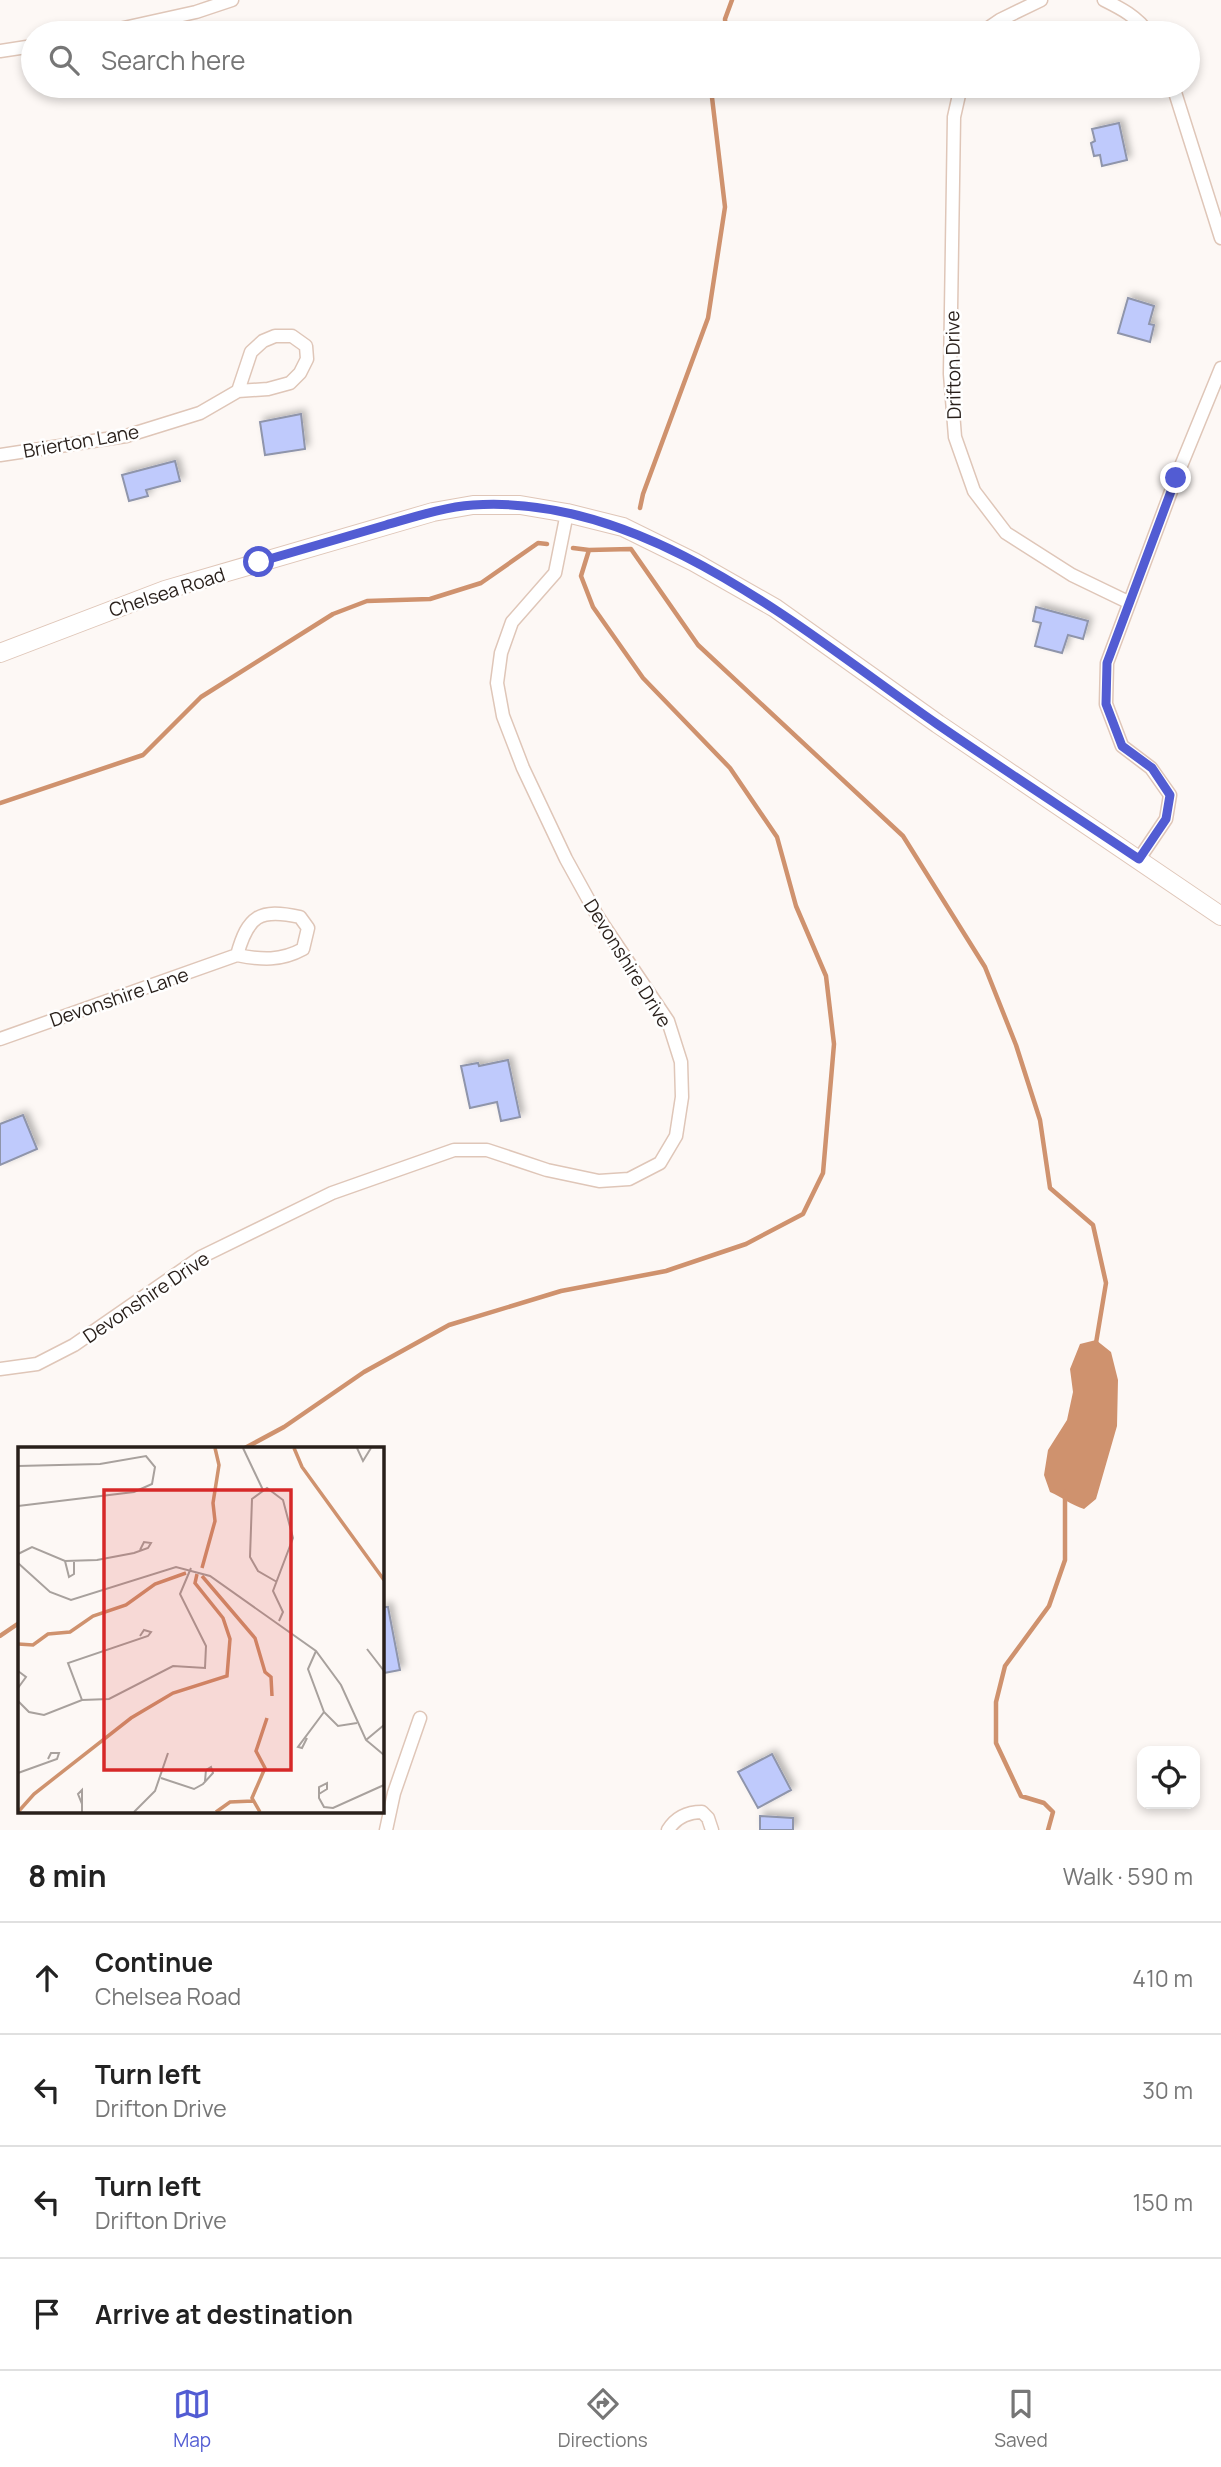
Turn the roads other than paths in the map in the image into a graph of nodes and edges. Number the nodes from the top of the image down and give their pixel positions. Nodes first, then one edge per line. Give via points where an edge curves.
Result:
1 (232, 0) edge
2 (1040, 0) edge
3 (1104, 0) edge
4 (155, 21) edge
5 (999, 21) edge
6 (1137, 21) edge
7 (21, 48) edge
8 (0, 51) edge
9 (958, 98) edge
10 (1177, 98) edge
11 (1221, 238) edge
12 (1221, 369) edge
13 (238, 391) junction
14 (0, 455) edge
15 (567, 513) junction
16 (1128, 601) junction
17 (0, 653) edge
18 (1139, 859) junction
19 (1221, 916) edge
20 (237, 955) junction
21 (0, 1039) edge
22 (0, 1369) edge
23 (420, 1717) dead end
24 (386, 1830) edge
25 (668, 1830) edge
26 (712, 1830) edge

1 - 4 street
2 - 5 street
3 - 6 street
7 - 8 street
9 - 16 street, Drifton Drive via 954,117 950,347 955,437 974,491 1006,533 1072,575
10 - 11 street
12 - 16 street
13 - 13 street, Brierton Lane via 290,383 307,359 306,346 292,336 263,341 251,352
13 - 14 street, Brierton Lane via 200,413 126,436
15 - 17 street, Chelsea Road via 520,505 473,505 433,512 166,590
15 - 18 street, Chelsea Road via 623,527 775,608
15 - 22 street, Devonshire Drive via 555,573 512,622 497,683 503,716 523,768 566,859 598,917 668,1021 681,1062 682,1097 676,1136 660,1163 629,1179 599,1181 487,1150 454,1150 332,1193 201,1257 74,1345 37,1364
16 - 18 street via 1107,663 1106,704 1122,746 1152,768 1170,795 1166,819
18 - 19 street, Chelsea Road
20 - 20 street, Devonshire Lane via 288,957 303,948 308,928 300,917 261,915 244,929
20 - 21 street, Devonshire Lane
23 - 24 street
25 - 26 street via 689,1812 702,1812

